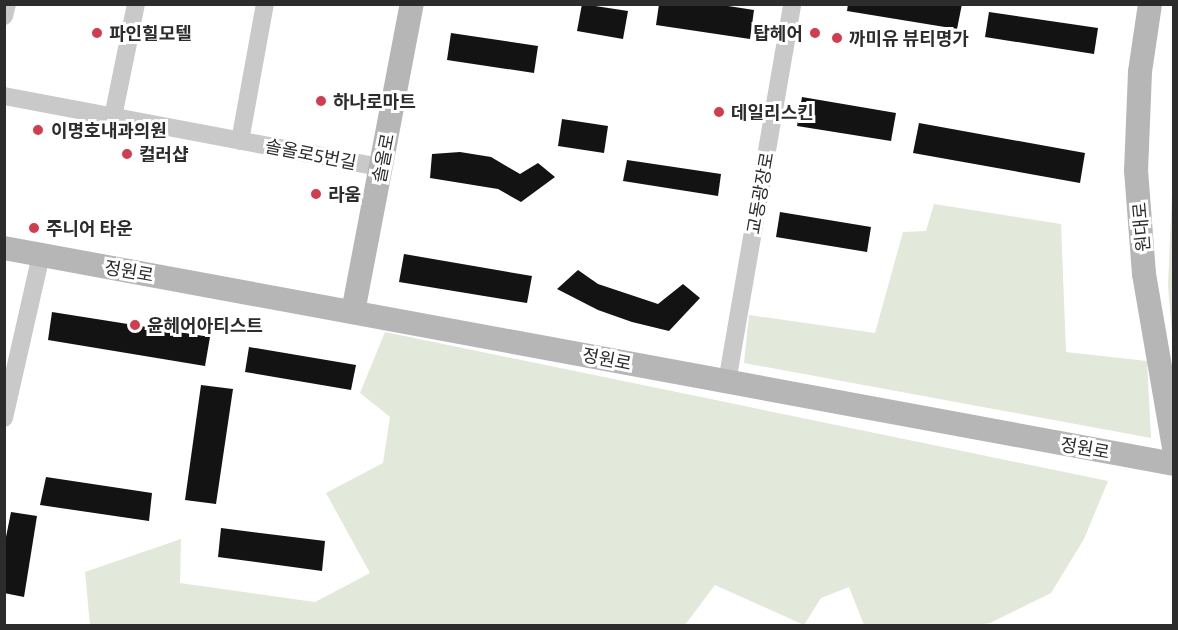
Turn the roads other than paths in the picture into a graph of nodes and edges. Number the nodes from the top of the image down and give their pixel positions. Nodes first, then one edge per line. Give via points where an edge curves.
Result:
1 (7, 4) edge
2 (136, 4) edge
3 (265, 4) edge
4 (412, 4) edge
5 (792, 4) edge
6 (1150, 4) edge
7 (4, 16) edge
8 (4, 96) edge
9 (113, 117) junction
10 (240, 141) junction
11 (381, 167) junction
12 (4, 248) edge
13 (41, 255) junction
14 (353, 312) junction
15 (727, 382) junction
16 (4, 418) edge
17 (1173, 447) edge
18 (1173, 464) edge

1 - 7 street
2 - 9 street
3 - 10 street, 솔올로5번길
4 - 11 street, 솔올로
5 - 15 street, 교동광장로
6 - 17 street, 원대로 via 1140,72 1136,170 1144,274
8 - 9 street, 솔올로5번길
9 - 10 street, 솔올로5번길
10 - 11 street, 솔올로5번길
11 - 14 street, 솔올로
12 - 13 street, 정원로
13 - 14 street, 정원로
13 - 16 street
14 - 15 street, 정원로
15 - 18 street, 정원로

